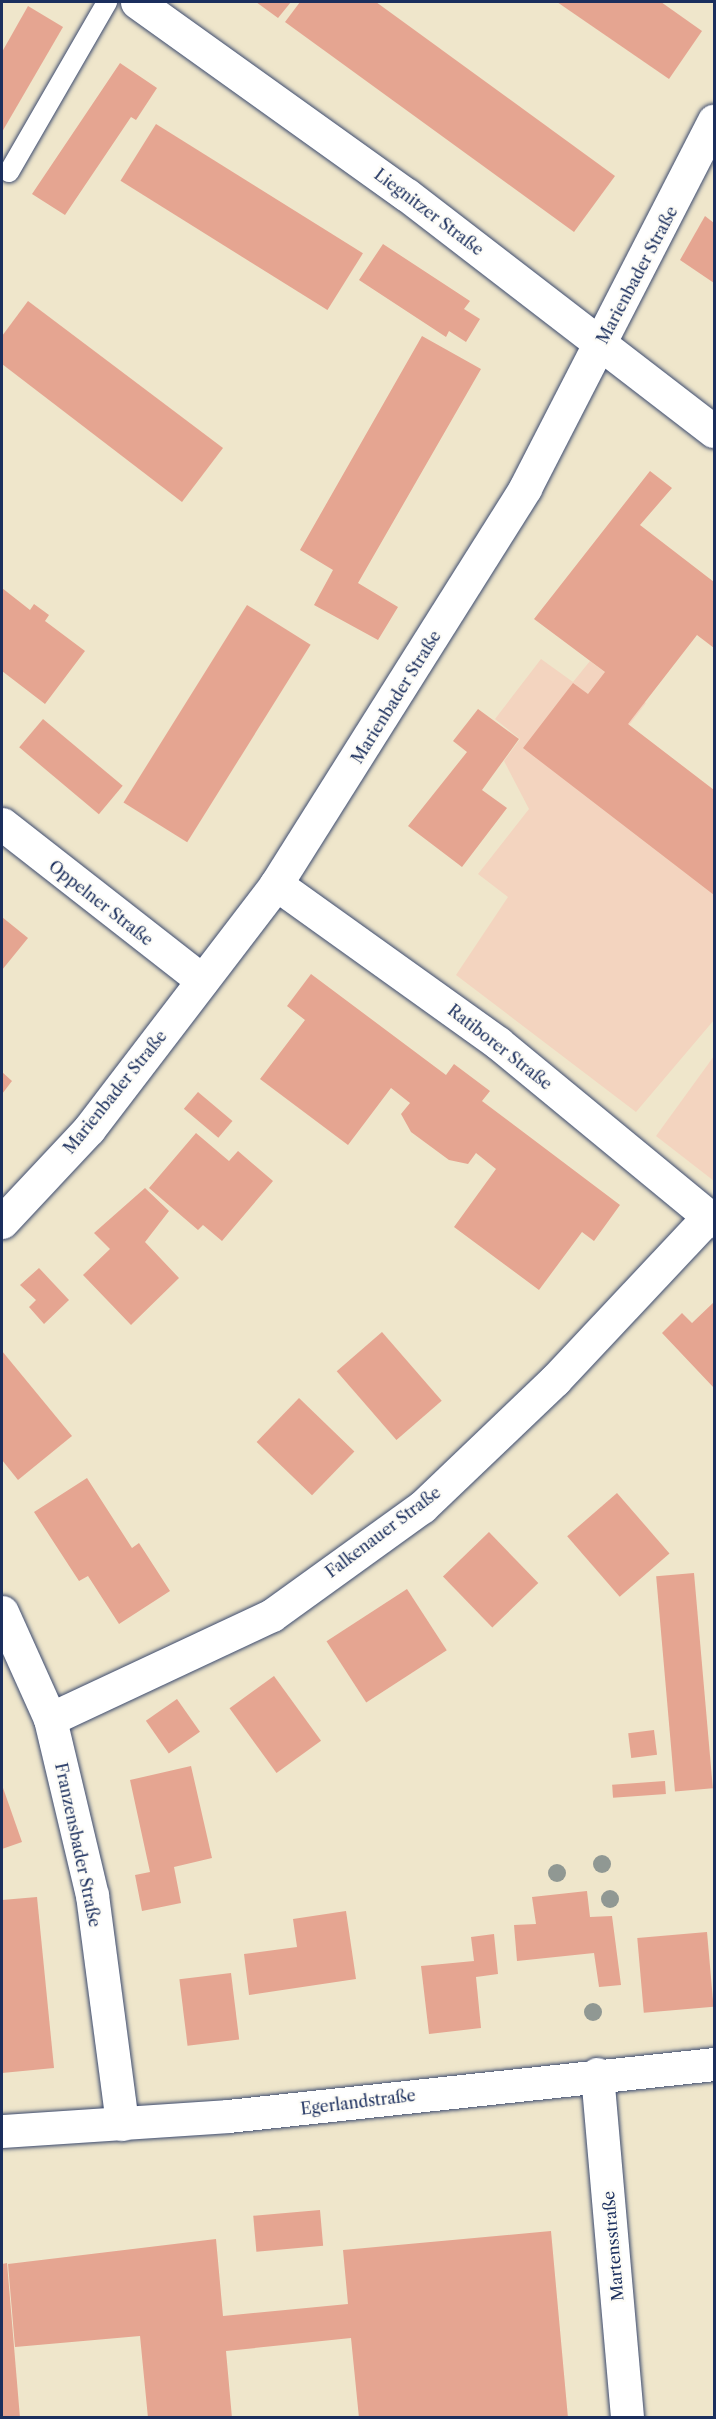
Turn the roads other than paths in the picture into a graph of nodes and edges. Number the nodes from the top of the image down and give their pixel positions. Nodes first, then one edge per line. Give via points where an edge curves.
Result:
1 (107, 2) edge
2 (150, 5) edge
3 (714, 121) edge
4 (9, 172) dead end
5 (602, 341) junction
6 (714, 431) edge
7 (2, 824) edge
8 (276, 884) junction
9 (202, 980) junction
10 (712, 1219) edge
11 (2, 1222) edge
12 (2, 1612) edge
13 (50, 1719) junction
14 (714, 2064) edge
15 (597, 2074) junction
16 (122, 2124) junction
17 (2, 2131) edge
18 (627, 2418) edge

1 - 4 lane
2 - 5 street, Liegnitzer Straße
3 - 5 street, Marienbader Straße
5 - 6 street, Liegnitzer Straße
5 - 8 street, Marienbader Straße via 525,488
7 - 9 street, Oppelner Straße
8 - 9 street, Marienbader Straße
8 - 10 street, Ratiborer Straße via 498,1043
9 - 11 street, Marienbader Straße via 89,1129
10 - 13 street, Falkenauer Straße via 555,1380 422,1507 272,1616
12 - 13 street, Franzensbader Straße
13 - 16 street, Franzensbader Straße via 92,1895
14 - 15 street, Egerlandstraße
15 - 16 street, Egerlandstraße
15 - 18 street, Martensstraße
16 - 17 street, Egerlandstraße

